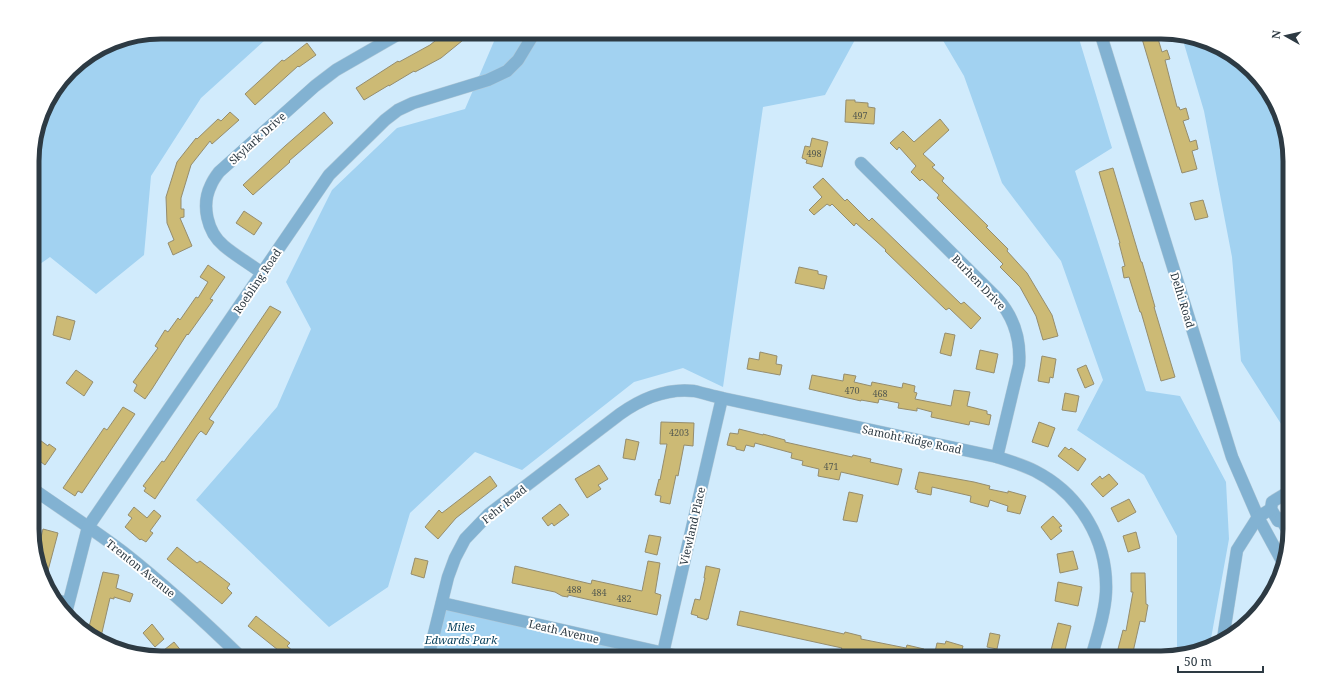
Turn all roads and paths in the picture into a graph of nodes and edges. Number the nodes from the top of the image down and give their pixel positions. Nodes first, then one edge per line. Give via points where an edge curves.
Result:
1 (390, 39) edge
2 (531, 39) edge
3 (1102, 39) edge
4 (861, 163) dead end
5 (262, 273) junction
6 (722, 398) junction
7 (587, 439) joint
8 (997, 457) junction
9 (39, 493) edge
10 (1283, 495) edge
11 (1271, 509) junction
12 (1258, 516) junction
13 (1283, 518) edge
14 (88, 527) junction
15 (1280, 557) edge
16 (442, 603) junction
17 (67, 607) edge
18 (1224, 633) edge
19 (235, 651) edge
20 (430, 651) edge
21 (654, 651) edge
22 (663, 651) edge
23 (1093, 651) edge

1 - 5 street, Skylark Drive via 336,70 315,86 219,172 210,185 206,210 211,230 224,246
2 - 5 street, Roebling Road via 518,60 507,71 398,110 385,120 329,175
3 - 12 street, Delhi Road via 1232,457
4 - 8 street, Burhen Drive via 997,298 1012,319 1018,338 1019,364
5 - 14 street, Roebling Road
6 - 7 street, Samoht Ridge Road via 694,391 662,393 633,405
6 - 8 street, Samoht Ridge Road
6 - 22 street, Viewland Place
7 - 16 street, Fehr Road via 489,514 465,539 448,577
8 - 23 street, Samoht Ridge Road via 1034,470 1058,486 1088,519 1103,557 1106,578 1104,609
9 - 14 street, Trenton Avenue
10 - 11 street via 1272,502
11 - 12 street
11 - 13 street via 1278,521
12 - 15 street, Delhi Road
12 - 18 street via 1237,550
14 - 17 street, Roebling Road
14 - 19 street, Trenton Avenue via 168,588
16 - 20 street, Fehr Road
16 - 21 street, Leath Avenue

